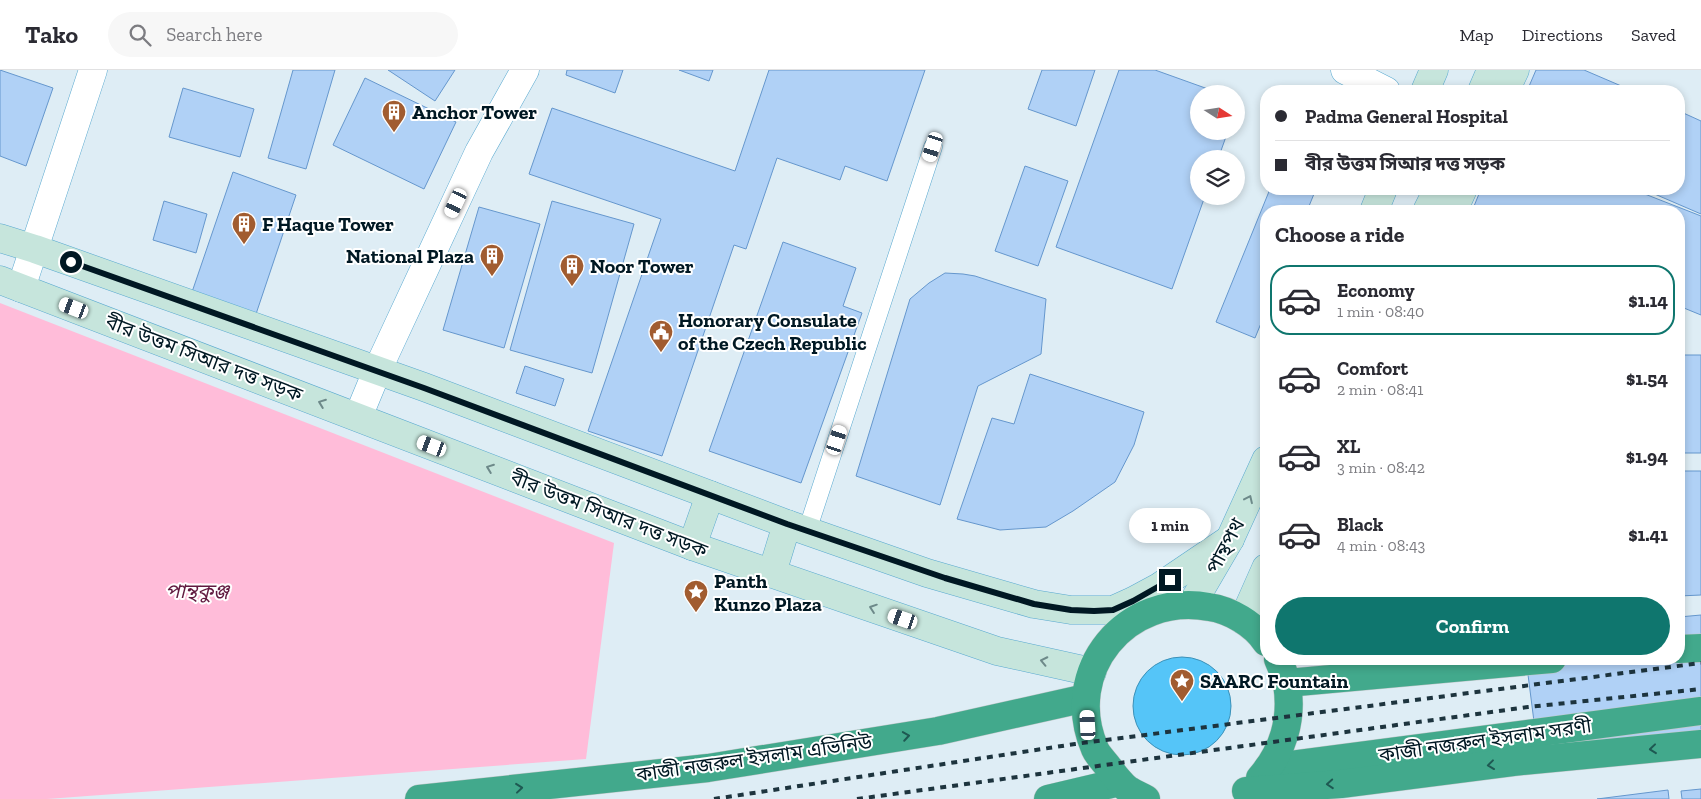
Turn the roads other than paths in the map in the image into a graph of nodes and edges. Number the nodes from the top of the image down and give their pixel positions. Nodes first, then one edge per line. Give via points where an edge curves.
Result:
1 (93, 70) edge
2 (525, 70) edge
3 (1345, 70) edge
4 (1434, 70) edge
5 (1491, 70) edge
6 (1515, 70) edge
7 (1374, 85) edge
8 (1428, 85) edge
9 (1485, 85) edge
10 (1508, 85) edge
11 (933, 147) dead end
12 (0, 238) edge
13 (34, 249) junction
14 (11, 284) edge
15 (377, 371) junction
16 (358, 417) junction
17 (1260, 473) edge
18 (710, 495) junction
19 (797, 528) junction
20 (1230, 539) junction
21 (692, 546) junction
22 (772, 574) junction
23 (1260, 582) edge
24 (1192, 604) junction
25 (1243, 620) junction
26 (1260, 636) edge
27 (1701, 648) edge
28 (1685, 649) edge
29 (1380, 665) edge
30 (1489, 665) edge
31 (1283, 671) edge
32 (1092, 672) junction
33 (1416, 672) junction
34 (1086, 698) junction
35 (1701, 711) edge
36 (1701, 744) edge
37 (1268, 768) junction
38 (1120, 782) junction
39 (1238, 795) edge
40 (419, 799) edge
41 (1048, 799) edge
42 (1146, 799) edge

1 - 13 street, বীর উত্তম সিআর দত্ত সড়ক
2 - 15 street via 480,152
3 - 7 street
4 - 8 main road
5 - 9 main road
6 - 10 main road
11 - 19 lane
12 - 13 main road
13 - 14 street, বীর উত্তম সিআর দত্ত সড়ক
13 - 15 main road
16 -> 14 main road, বীর উত্তম সিআর দত্ত সড়ক
15 - 16 street
15 - 18 main road
21 -> 16 main road, বীর উত্তম সিআর দত্ত সড়ক
20 -> 17 main road, পান্থপথ
18 - 19 main road
18 - 21 main road
19 - 20 main road via 928,573 1034,604 1094,611 1113,610 1133,601
19 - 22 main road
20 - 24 main road, পান্থপথ
21 - 22 main road, বীর উত্তম সিআর দত্ত সড়ক
32 -> 22 main road, বীর উত্তম সিআর দত্ত সড়ক via 997,651
23 - 25 main road
24 - 25 highway via 1218,608
24 - 32 highway via 1171,605 1131,621 1101,652
25 - 26 highway
27 - 28 highway
29 - 33 main road
30 - 33 highway
31 - 33 highway
31 - 37 highway via 1289,713 1283,742
32 - 34 highway
34 - 38 highway via 1088,725 1096,751
40 -> 34 highway, কাজী নজরুল ইসলাম এভিনিউ via 708,768 938,731
35 - 37 highway, কাজী নজরুল ইসলাম সরণী
36 -> 39 highway via 1513,762
37 - 39 highway
38 - 41 highway
38 - 42 highway

